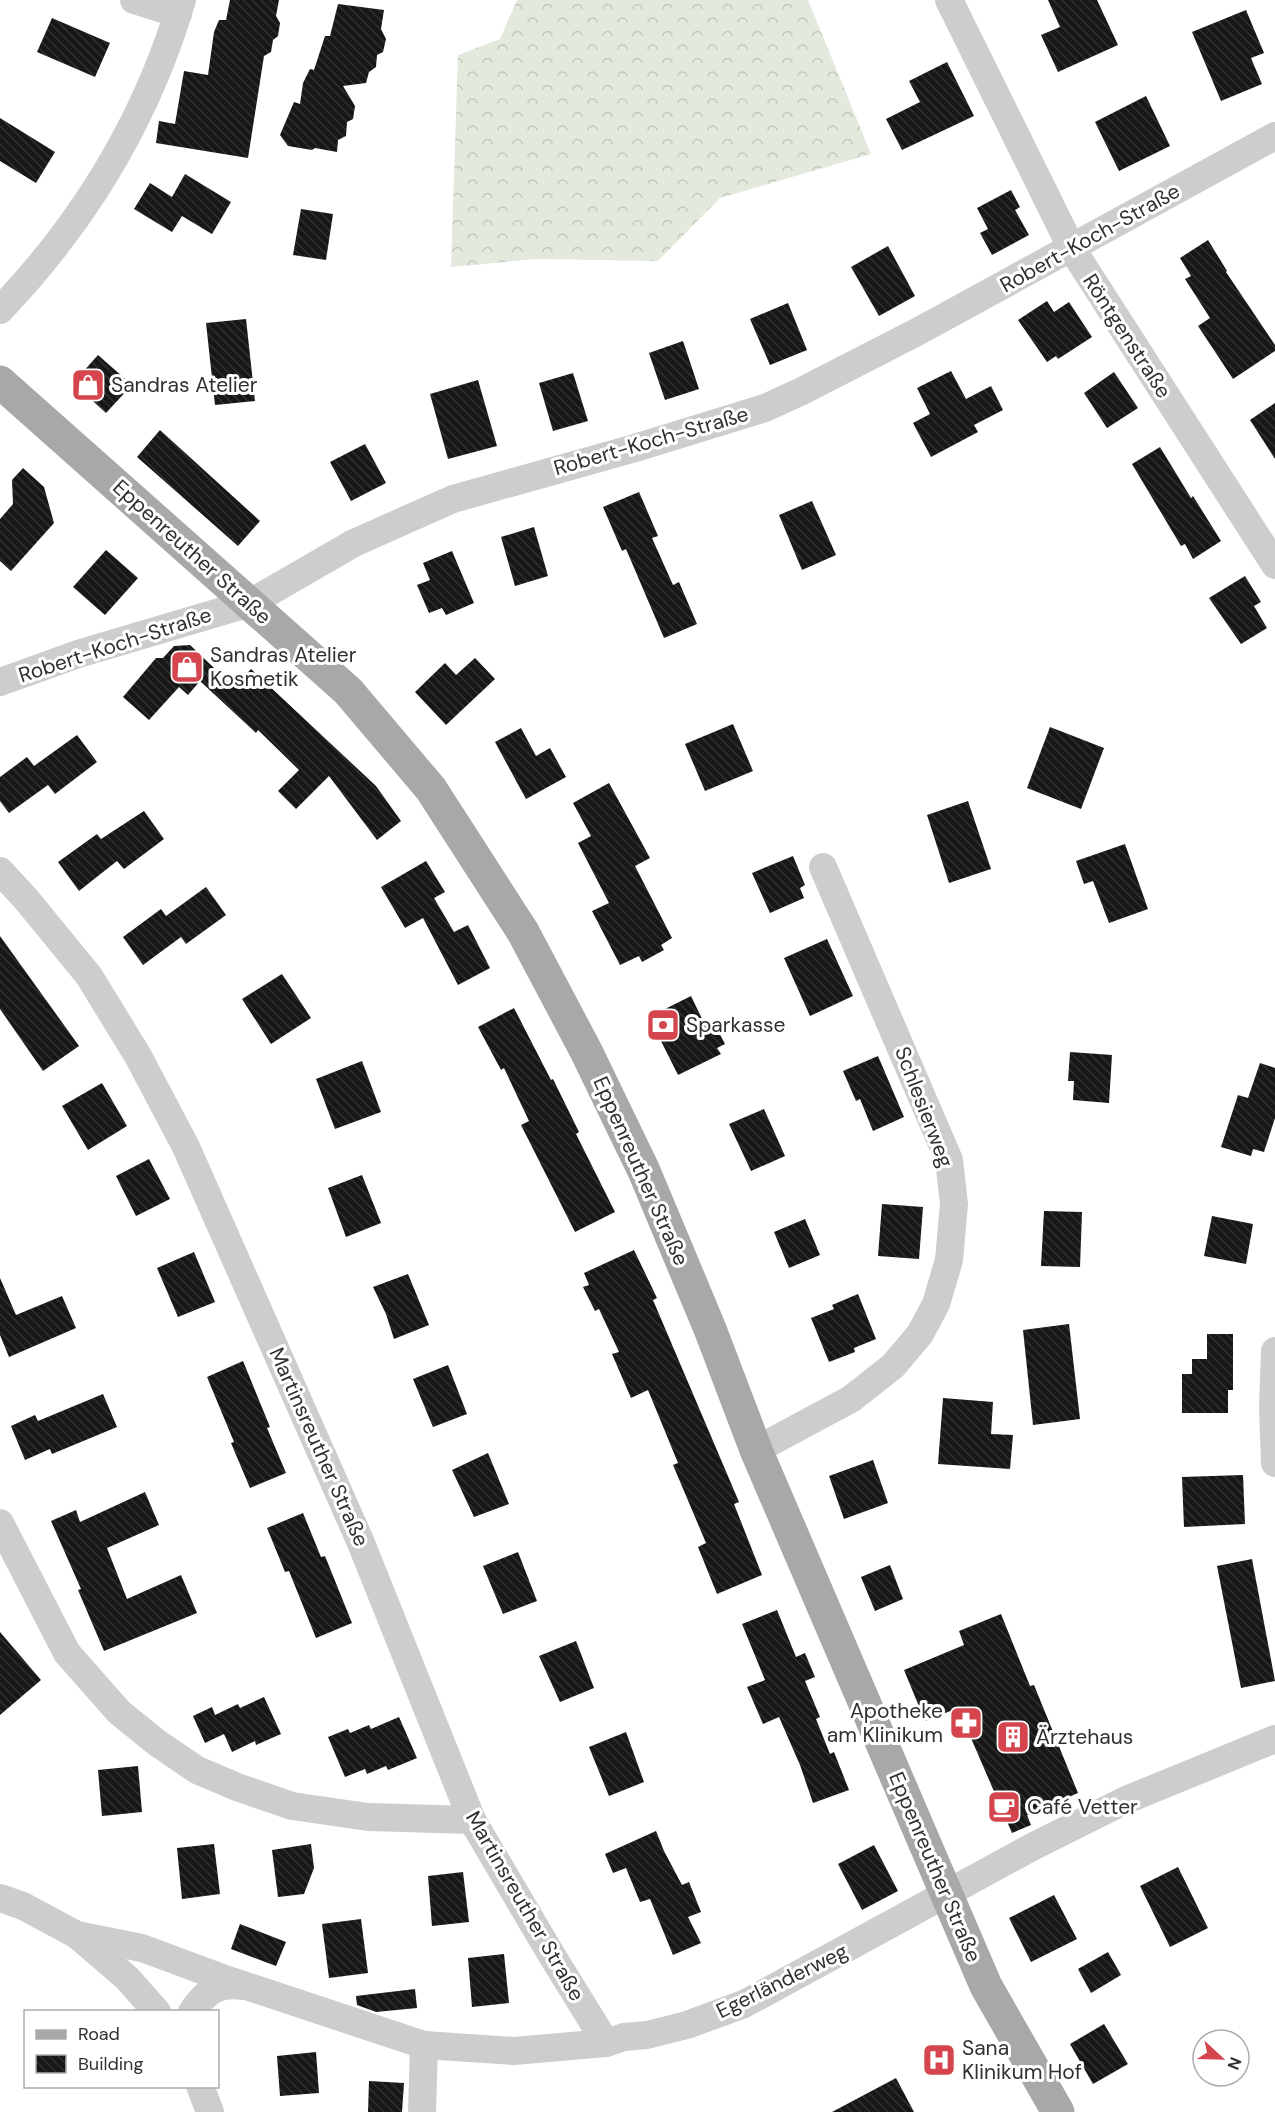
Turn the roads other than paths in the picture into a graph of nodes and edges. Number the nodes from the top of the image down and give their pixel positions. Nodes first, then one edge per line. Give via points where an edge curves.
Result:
1 (134, 0) edge
2 (949, 0) edge
3 (180, 7) edge
4 (1275, 136) edge
5 (1072, 249) junction
6 (0, 309) edge
7 (0, 382) edge
8 (1275, 565) edge
9 (250, 603) junction
10 (0, 682) edge
11 (823, 867) dead end
12 (0, 871) edge
13 (1275, 1352) edge
14 (756, 1450) junction
15 (1275, 1462) edge
16 (0, 1523) edge
17 (1275, 1739) edge
18 (472, 1820) junction
19 (946, 1895) junction
20 (0, 1898) edge
21 (77, 1935) junction
22 (254, 1988) junction
23 (154, 2010) edge
24 (194, 2010) edge
25 (606, 2043) junction
26 (424, 2045) junction
27 (201, 2088) edge
28 (210, 2112) edge
29 (422, 2112) edge
30 (1058, 2112) edge

1 - 3 street
2 - 5 street, Röntgenstraße
3 - 6 street via 158,71 109,171 51,254
4 - 5 street, Robert-Koch-Straße
5 - 8 street, Röntgenstraße
5 - 9 street, Robert-Koch-Straße via 765,408 453,499 354,543
7 - 9 main road, Eppenreuther Straße
9 - 10 street, Robert-Koch-Straße via 78,654
9 - 14 main road, Eppenreuther Straße via 348,691 431,789 523,932 644,1171
11 - 14 street, Schlesierweg via 949,1160 954,1204 949,1260 936,1304 920,1334 893,1366 852,1399
12 - 18 street, Martinsreuther Straße via 89,976 138,1056 186,1147 361,1543
13 - 15 street
14 - 19 main road, Eppenreuther Straße
16 - 18 street via 67,1653 119,1712 196,1770 292,1806 368,1817
17 - 19 street, Egerländerweg via 1126,1800
18 - 25 street, Martinsreuther Straße
19 - 25 street, Egerländerweg via 744,2004 687,2025
19 - 30 main road, Eppenreuther Straße via 986,1986
20 - 21 street
21 - 22 street, Egerländerweg via 142,1948
21 - 23 street via 127,1978
22 - 24 street, Egerländerweg via 219,1986 208,1991
22 - 26 street, Egerländerweg
25 - 26 street, Egerländerweg via 514,2051
26 - 29 street
27 - 28 street

